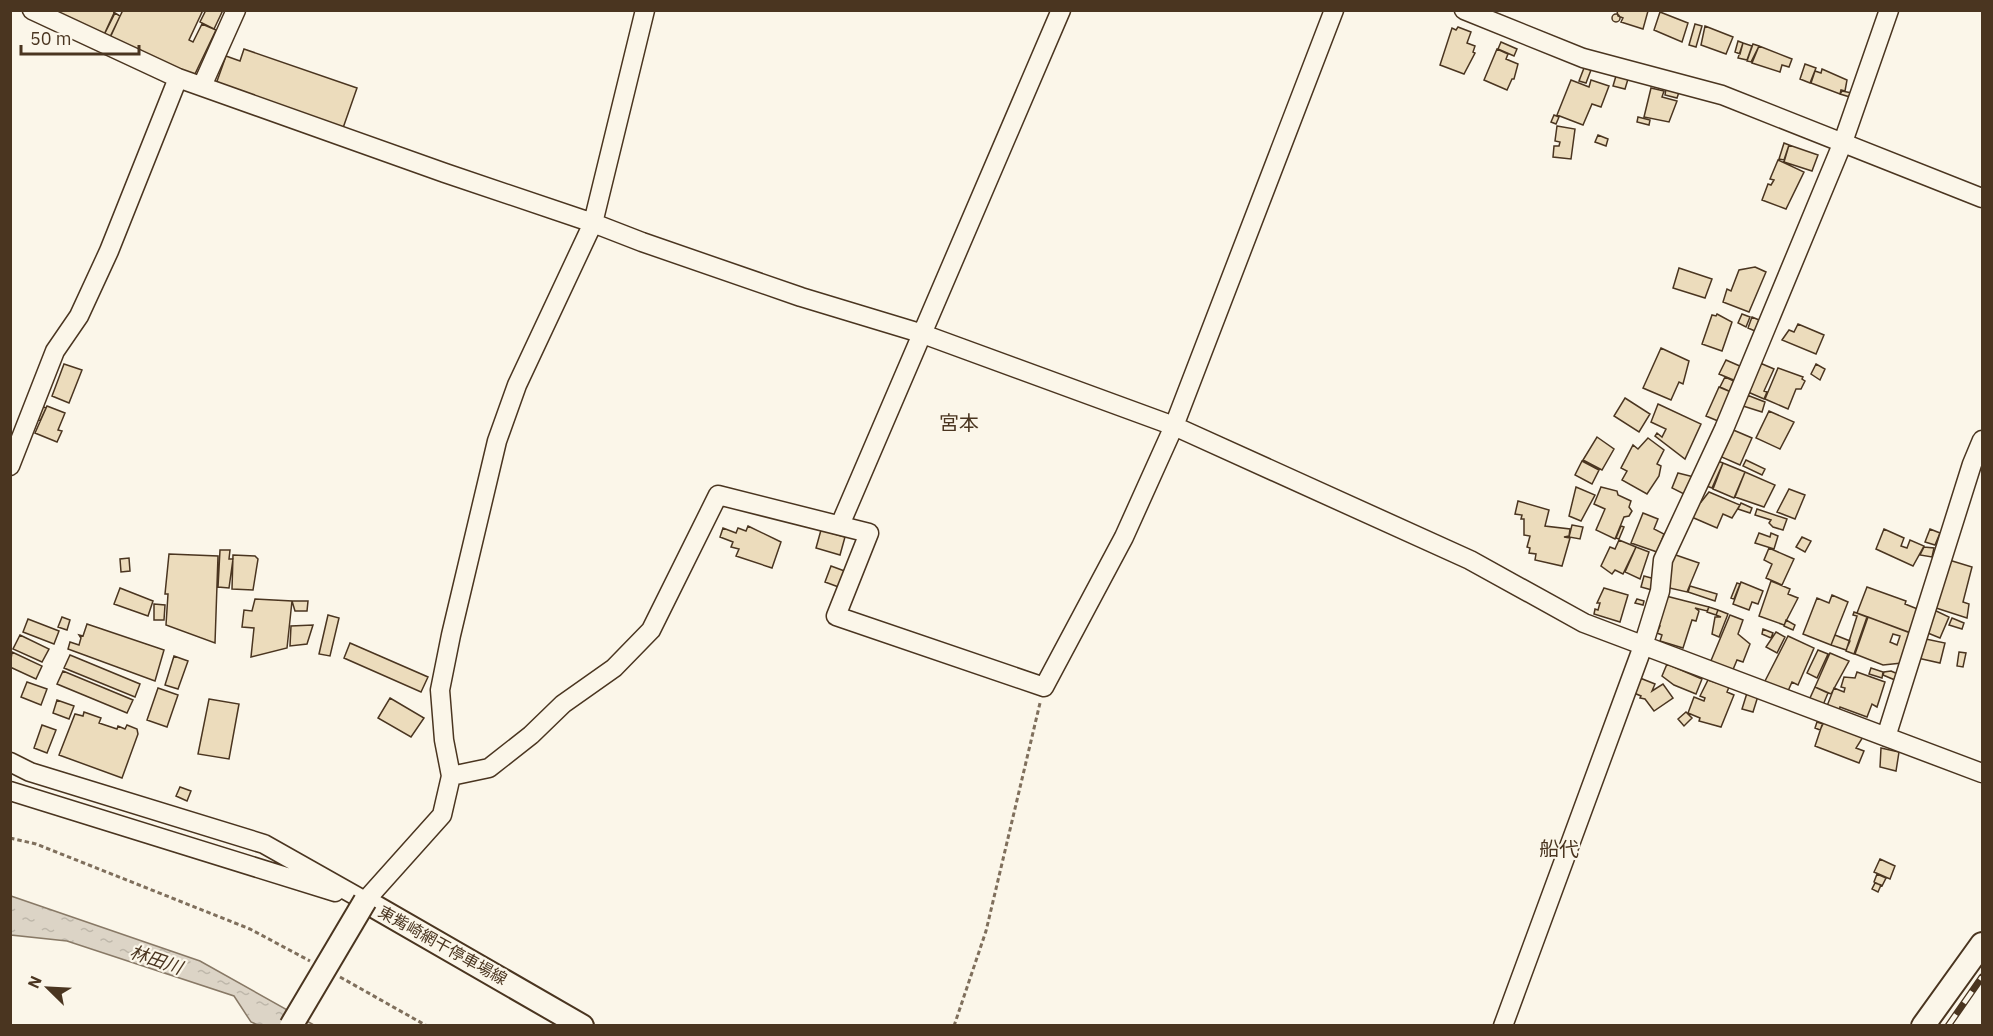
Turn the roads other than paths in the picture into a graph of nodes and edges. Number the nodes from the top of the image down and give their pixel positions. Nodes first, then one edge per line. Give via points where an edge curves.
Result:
1 (32, 10) edge
2 (236, 10) edge
3 (645, 10) edge
4 (1061, 10) edge
5 (1334, 10) edge
6 (1464, 10) edge
7 (1889, 10) edge
8 (178, 78) junction
9 (202, 86) junction
10 (1843, 142) junction
11 (1983, 198) edge
12 (593, 223) junction
13 (920, 333) junction
14 (1174, 426) junction
15 (1983, 440) edge
16 (10, 466) edge
17 (840, 525) junction
18 (1643, 646) junction
19 (1886, 737) junction
20 (10, 762) edge
21 (1983, 774) edge
22 (451, 776) junction
23 (10, 791) edge
24 (365, 901) junction
25 (1983, 944) edge
26 (291, 1026) edge
27 (582, 1026) edge
28 (1503, 1026) edge
29 (1923, 1026) edge

1 - 8 street
2 - 9 street
3 - 12 street
4 - 13 street
5 - 14 street
6 - 10 street via 1583,58 1722,94
7 - 10 street
8 - 9 street
8 - 16 street via 109,251 79,316 56,351
9 - 12 street
10 - 11 street
10 - 18 street via 1724,429 1663,560 1660,591
12 - 13 street via 790,293
12 - 22 street via 517,386 498,441 440,690
13 - 14 street
13 - 17 street
14 - 17 street via 1124,537 1044,687 836,616 869,533
14 - 18 street via 1470,560 1584,623
15 - 19 street via 1972,464
17 - 22 street via 718,495 651,630 614,668 562,704 489,768
18 - 19 street
18 - 28 street
19 - 21 street
20 - 24 street via 30,772 264,844
22 - 24 street via 442,815
23 - 24 street
24 - 26 main road, 東觜崎網干停車場線, bridge
24 - 27 main road, 東觜崎網干停車場線
25 - 29 main road

